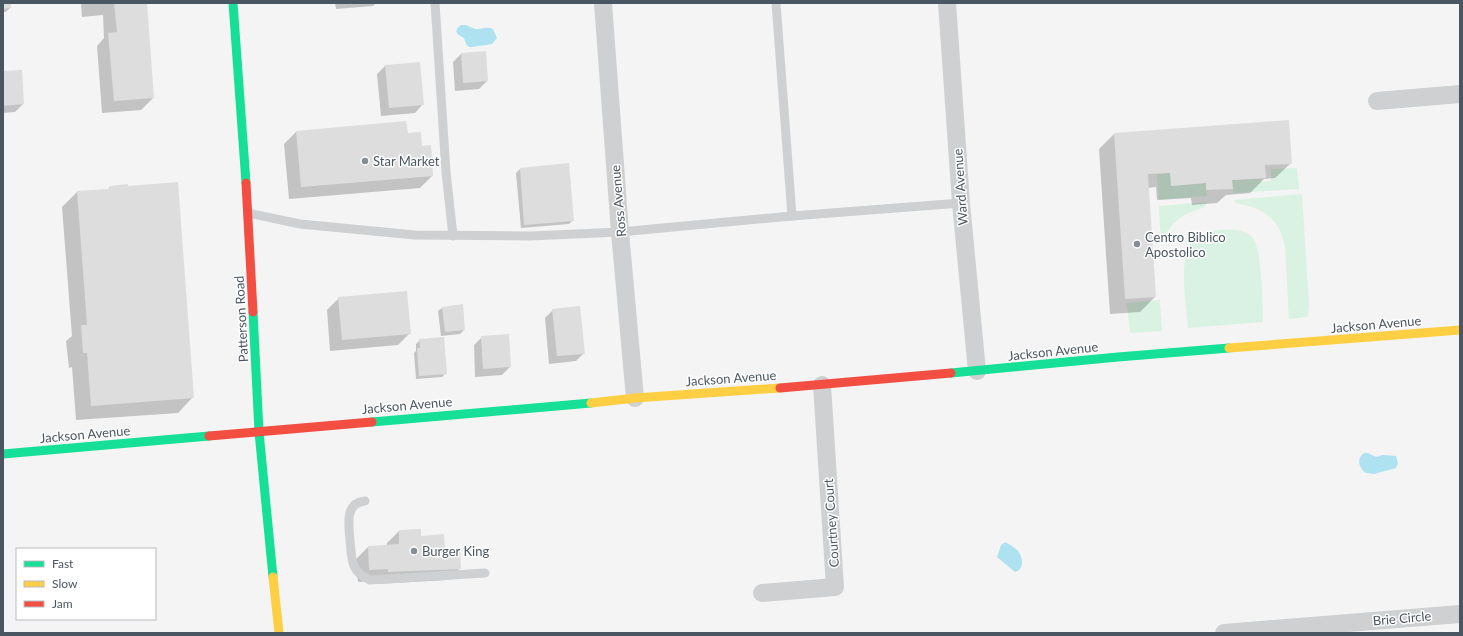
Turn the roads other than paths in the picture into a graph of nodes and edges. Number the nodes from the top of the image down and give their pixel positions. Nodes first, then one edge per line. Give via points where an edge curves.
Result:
1 (233, 3) edge
2 (435, 3) edge
3 (604, 3) edge
4 (776, 3) edge
5 (947, 3) edge
6 (1460, 94) edge
7 (1377, 100) dead end
8 (961, 203) junction
9 (248, 213) junction
10 (792, 216) junction
11 (620, 232) junction
12 (454, 236) junction
13 (1460, 330) edge
14 (977, 371) junction
15 (822, 385) junction
16 (635, 398) junction
17 (259, 432) junction
18 (3, 454) edge
19 (365, 500) dead end
20 (485, 573) dead end
21 (762, 593) dead end
22 (1460, 614) edge
23 (279, 633) edge
24 (1224, 633) edge

1 - 9 street, Patterson Road
2 - 12 lane via 446,172
3 - 11 street, Ross Avenue
4 - 10 lane
5 - 8 street, Ward Avenue
6 - 7 street
8 - 10 lane
8 - 14 street, Ward Avenue
9 - 12 lane via 300,224 415,235
9 - 17 street, Patterson Road
10 - 11 lane
11 - 12 lane
11 - 16 street, Ross Avenue
13 - 14 street, Jackson Avenue via 1118,357
14 - 15 street, Jackson Avenue
15 - 16 street, Jackson Avenue
15 - 21 street, Courtney Court via 835,587
16 - 17 street, Jackson Avenue
17 - 18 street, Jackson Avenue
17 - 23 street, Patterson Road
19 - 20 lane via 358,501 352,507 348,523 354,566 363,577 370,580
22 - 24 street, Brie Circle

